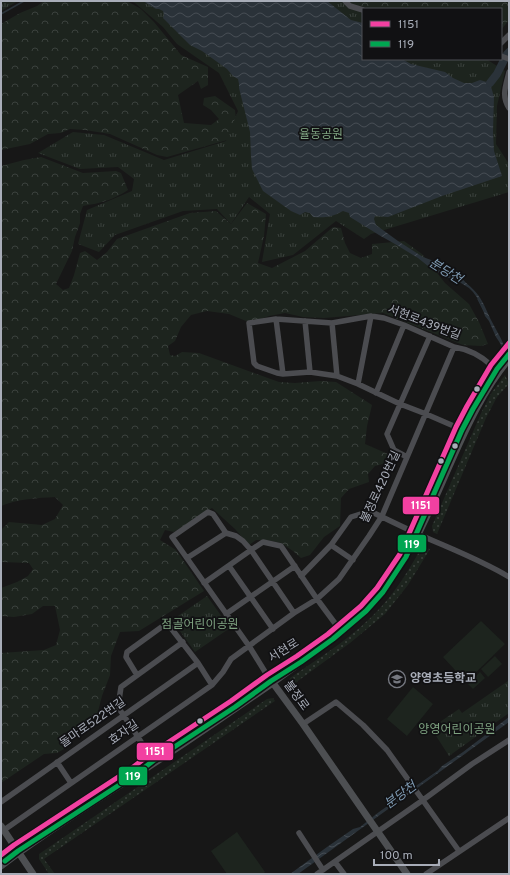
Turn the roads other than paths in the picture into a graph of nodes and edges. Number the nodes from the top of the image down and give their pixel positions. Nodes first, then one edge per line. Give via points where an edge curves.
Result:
1 (345, 1) edge
2 (362, 10) edge
3 (509, 72) edge
4 (509, 108) edge
5 (371, 316) junction
6 (276, 319) junction
7 (305, 321) junction
8 (332, 322) junction
9 (404, 325) junction
10 (430, 336) junction
11 (509, 343) edge
12 (454, 347) junction
13 (509, 359) edge
14 (493, 362) junction
15 (310, 372) junction
16 (283, 374) junction
17 (337, 376) junction
18 (358, 384) junction
19 (376, 393) junction
20 (400, 404) junction
21 (426, 414) junction
22 (456, 427) junction
23 (407, 457) junction
24 (382, 516) junction
25 (411, 531) junction
26 (226, 533) junction
27 (418, 534) junction
28 (331, 545) junction
29 (250, 550) junction
30 (187, 558) junction
31 (353, 560) junction
32 (229, 566) junction
33 (295, 566) junction
34 (301, 576) junction
35 (509, 577) edge
36 (272, 582) junction
37 (204, 583) junction
38 (251, 597) junction
39 (317, 599) junction
40 (294, 613) junction
41 (226, 614) junction
42 (338, 626) junction
43 (273, 629) junction
44 (182, 642) junction
45 (249, 646) junction
46 (198, 663) junction
47 (137, 675) junction
48 (267, 675) junction
49 (273, 682) junction
50 (212, 685) junction
51 (124, 716) junction
52 (303, 724) junction
53 (138, 737) junction
54 (509, 740) edge
55 (149, 755) junction
56 (57, 762) junction
57 (71, 783) junction
58 (422, 799) junction
59 (1, 802) edge
60 (509, 818) edge
61 (2, 828) edge
62 (376, 829) junction
63 (299, 833) dead end
64 (14, 845) junction
65 (459, 852) junction
66 (18, 853) junction
67 (1, 855) edge
68 (335, 862) junction
69 (1, 866) edge
70 (323, 870) junction
71 (33, 874) edge
72 (317, 874) edge
73 (344, 874) edge
74 (407, 874) edge
75 (426, 874) edge

1 - 2 street via 350,6
3 - 4 street via 504,94
5 - 8 street, 서현로439번길
5 - 9 street, 서현로439번길
5 - 18 street
6 - 7 street, 서현로439번길
6 - 16 street
6 - 16 street, 서현로439번길 via 249,323 254,363
7 - 8 street, 서현로439번길
7 - 15 street
8 - 17 street
9 - 10 street, 서현로439번길
9 - 19 street
10 - 12 street, 서현로439번길
10 - 20 street
11 - 14 main road, 서현로
12 - 14 street, 서현로439번길
12 - 21 street, 불정로420번길
13 - 27 main road, 서현로 via 482,399 465,431
14 - 22 main road, 서현로
15 - 16 street
15 - 17 street
17 - 18 street
18 - 19 street
19 - 20 street
20 - 21 street
20 - 23 street via 387,434 394,450
21 - 22 street
21 - 23 street, 불정로420번길
22 - 25 main road, 서현로
23 - 24 street, 불정로420번길
24 - 25 street
24 - 28 street via 370,511 351,517
24 - 31 street, 불정로420번길
25 - 27 street
25 - 42 main road, 서현로 via 400,554 377,588
26 - 29 street via 236,536
26 - 30 street
26 - 30 street, 불정로 via 213,514 208,512 172,537
27 - 35 street
27 - 49 main road, 서현로 via 393,576 354,621
28 - 31 street
28 - 34 street
29 - 32 street
29 - 33 street via 263,542 280,546
29 - 36 street
30 - 37 street, 불정로
31 - 39 street, 불정로420번길 via 339,579
32 - 37 street
32 - 38 street
33 - 34 street
33 - 36 street
34 - 39 street
36 - 38 street
36 - 40 street
37 - 41 street, 불정로
38 - 41 street
38 - 43 street
39 - 40 street, 불정로420번길
39 - 42 street
40 - 43 street, 불정로420번길
41 - 45 street, 불정로
42 - 48 main road, 서현로
43 - 45 street, 불정로420번길
44 - 46 street
44 - 47 street
44 - 47 street via 167,623 127,652 126,657
45 - 48 street, 불정로
45 - 50 street, 효자길 via 231,659 224,672
46 - 50 street
46 - 51 street, 돌마로522번길
47 - 51 street via 121,687 118,707
48 - 49 main road, 불정로
48 - 55 main road, 서현로
49 - 52 main road, 불정로
49 - 66 main road, 서현로 via 229,714
50 - 53 street, 효자길
51 - 53 street
51 - 56 street, 돌마로522번길
52 - 58 street via 336,702 377,738
52 - 62 main road, 불정로
53 - 55 street
53 - 57 street, 효자길
54 - 58 street
55 - 64 main road, 서현로
56 - 57 street
56 - 59 street, 돌마로522번길
57 - 61 street, 효자길
58 - 62 street
58 - 65 street
60 - 65 street
61 - 64 main road
62 - 68 street
62 - 74 main road
63 - 70 street
64 - 66 main road
64 - 67 main road, 서현로
65 - 75 street
66 - 69 main road, 서현로
66 - 71 main road
68 - 70 street
68 - 73 street
70 - 72 street

